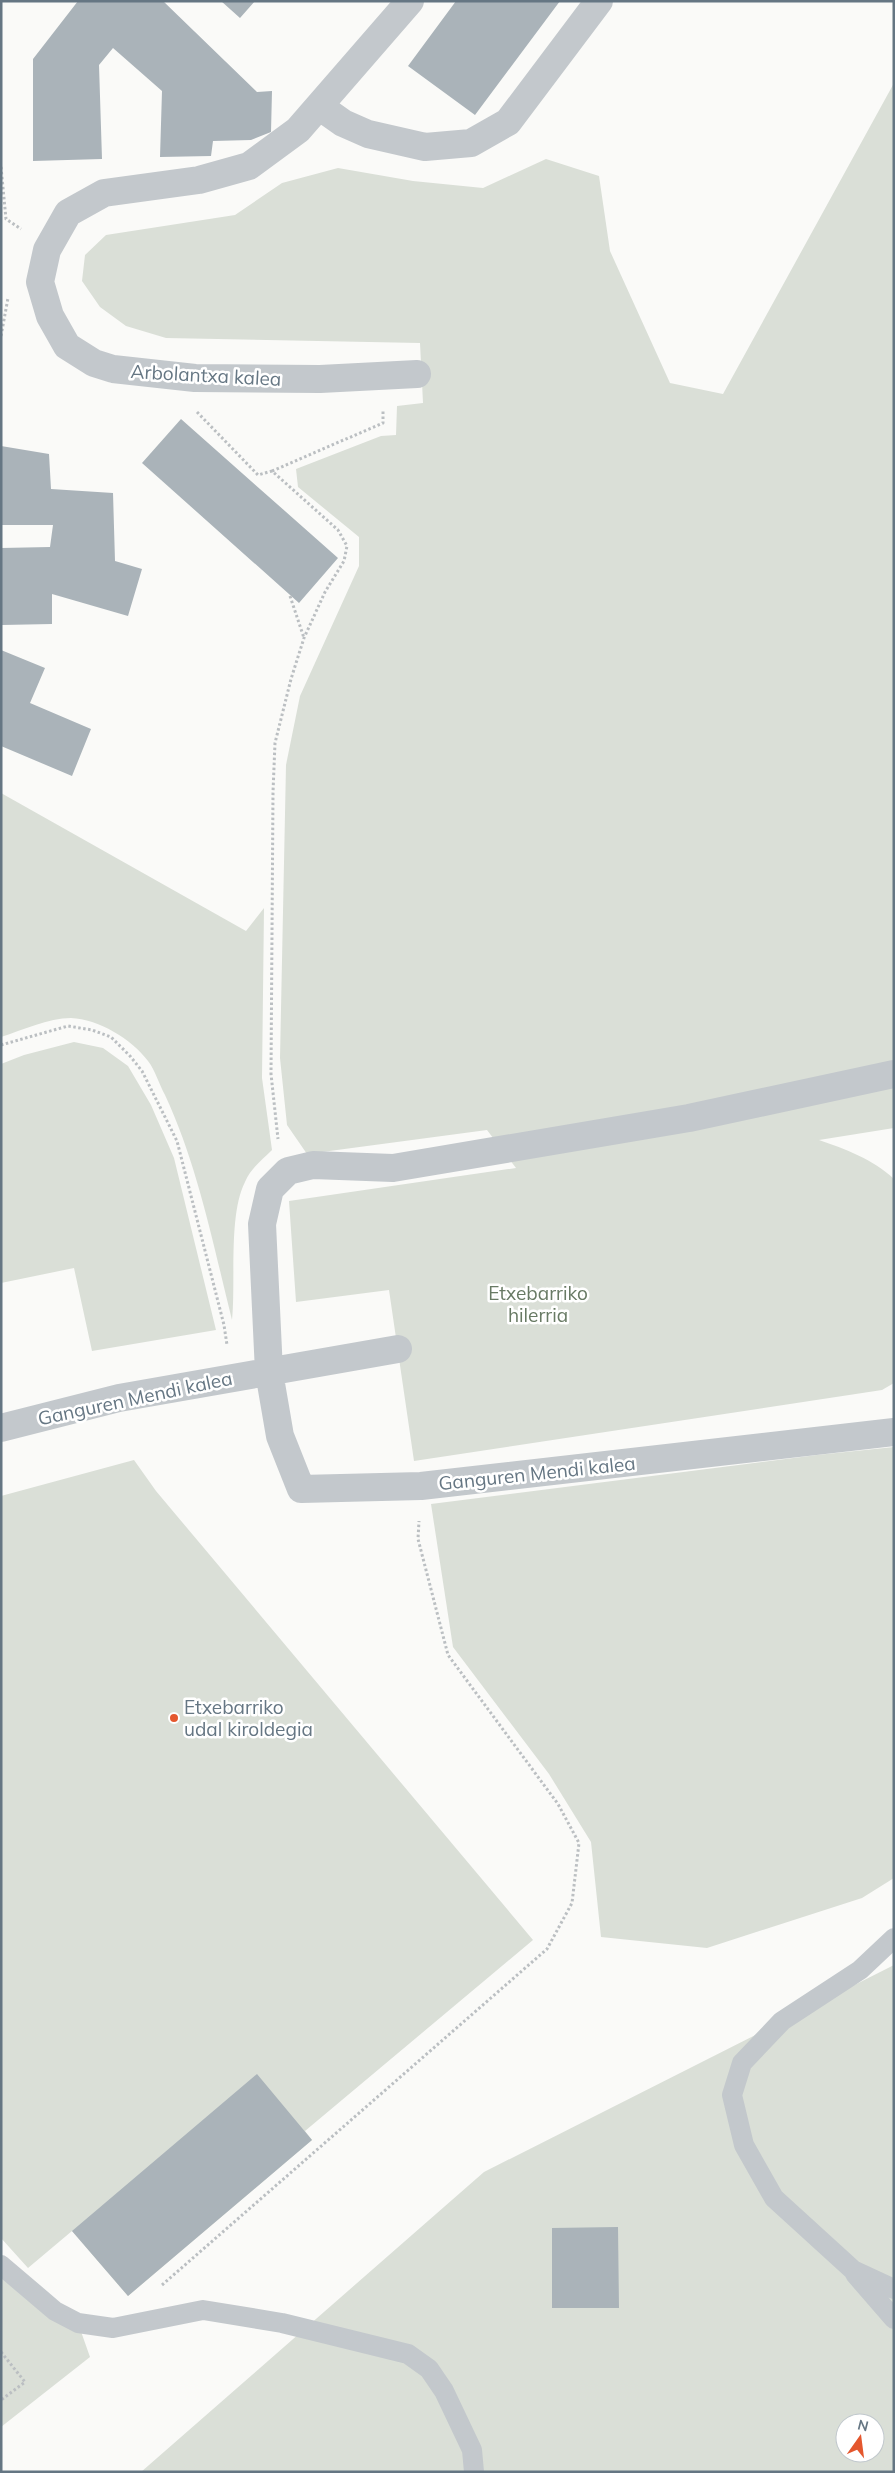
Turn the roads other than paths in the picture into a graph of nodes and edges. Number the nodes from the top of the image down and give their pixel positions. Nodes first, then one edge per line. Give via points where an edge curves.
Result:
1 (410, 1) edge
2 (599, 1) edge
3 (319, 106) junction
4 (417, 374) dead end
5 (894, 1074) edge
6 (398, 1349) dead end
7 (270, 1372) junction
8 (1, 1428) edge
9 (894, 1432) edge
10 (894, 1938) edge
11 (1, 2265) edge
12 (853, 2270) junction
13 (894, 2289) edge
14 (894, 2319) edge
15 (474, 2472) edge

1 - 3 street, Arbolantxa kalea
2 - 3 street via 508,122 470,143 424,147 368,134 343,123
3 - 4 street, Arbolantxa kalea via 298,130 249,166 199,180 104,194 68,213 47,250 40,282 50,316 66,346 94,363 113,369 161,376 320,379
5 - 7 street via 689,1118 393,1168 313,1165 288,1171 270,1189 262,1224
6 - 7 street, Ganguren Mendi kalea
7 - 8 street, Ganguren Mendi kalea via 112,1399
7 - 9 street, Ganguren Mendi kalea via 280,1436 302,1489 421,1486
10 - 12 lane via 860,1970 782,2021 742,2063 732,2095 744,2145 774,2198
11 - 15 lane via 55,2311 78,2323 113,2328 203,2310 282,2323 408,2354 429,2369 444,2391 472,2450
12 - 13 lane
12 - 14 lane

